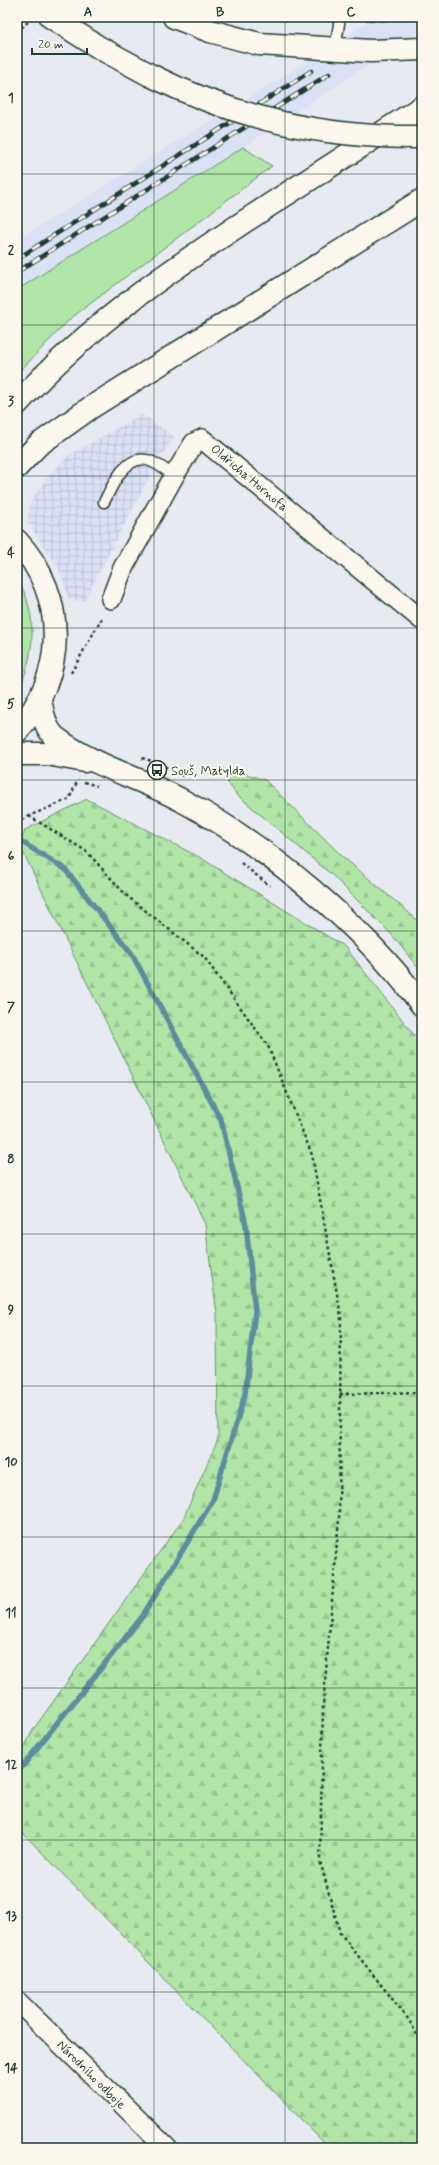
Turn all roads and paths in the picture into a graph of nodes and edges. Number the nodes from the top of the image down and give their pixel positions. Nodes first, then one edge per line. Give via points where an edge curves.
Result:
1 (33, 17) edge
2 (174, 17) edge
3 (340, 17) edge
4 (58, 22) edge
5 (17, 32) edge
6 (422, 49) edge
7 (335, 50) junction
8 (422, 107) edge
9 (422, 137) edge
10 (422, 200) edge
11 (17, 404) edge
12 (17, 466) edge
13 (174, 476) junction
14 (104, 502) dead end
15 (17, 541) edge
16 (112, 599) joint
17 (422, 620) edge
18 (70, 676) dead end
19 (40, 700) junction
20 (17, 731) edge
21 (17, 754) edge
22 (137, 758) dead end
23 (102, 765) junction
24 (187, 778) dead end
25 (78, 779) dead end
26 (29, 816) junction
27 (17, 823) edge
28 (236, 859) dead end
29 (270, 886) dead end
30 (422, 1005) edge
31 (422, 1392) edge
32 (340, 1394) junction
33 (17, 2001) edge
34 (422, 2044) edge
35 (167, 2148) edge

1 - 5 path
2 - 7 main road via 210,31 259,44
3 - 7 lane
4 - 9 main road, bridge via 150,75 216,104 285,125 363,136
6 - 7 main road
8 - 11 main road via 226,233 139,294 75,346
10 - 12 main road via 90,408 38,445
13 - 14 lane via 148,460 135,460 123,470
13 - 16 street, Oldřicha Hornofa via 123,568
13 - 17 street, Oldřicha Hornofa via 194,443 202,439
15 - 19 main road via 38,569 51,602 54,619 55,653
16 - 18 path
19 - 20 main road
19 - 23 main road via 46,724 55,737
21 - 23 main road via 47,754
22 - 24 path via 158,763
23 - 30 main road via 146,782 182,801 266,854 355,930
25 - 26 path via 69,799
26 - 27 path
26 - 32 path via 86,851 127,896 204,957 268,1046 312,1155 341,1316
28 - 29 path
31 - 32 path
32 - 34 path via 339,1519 323,1706 320,1861 340,1933 409,2020
33 - 35 street, Národního odboje

